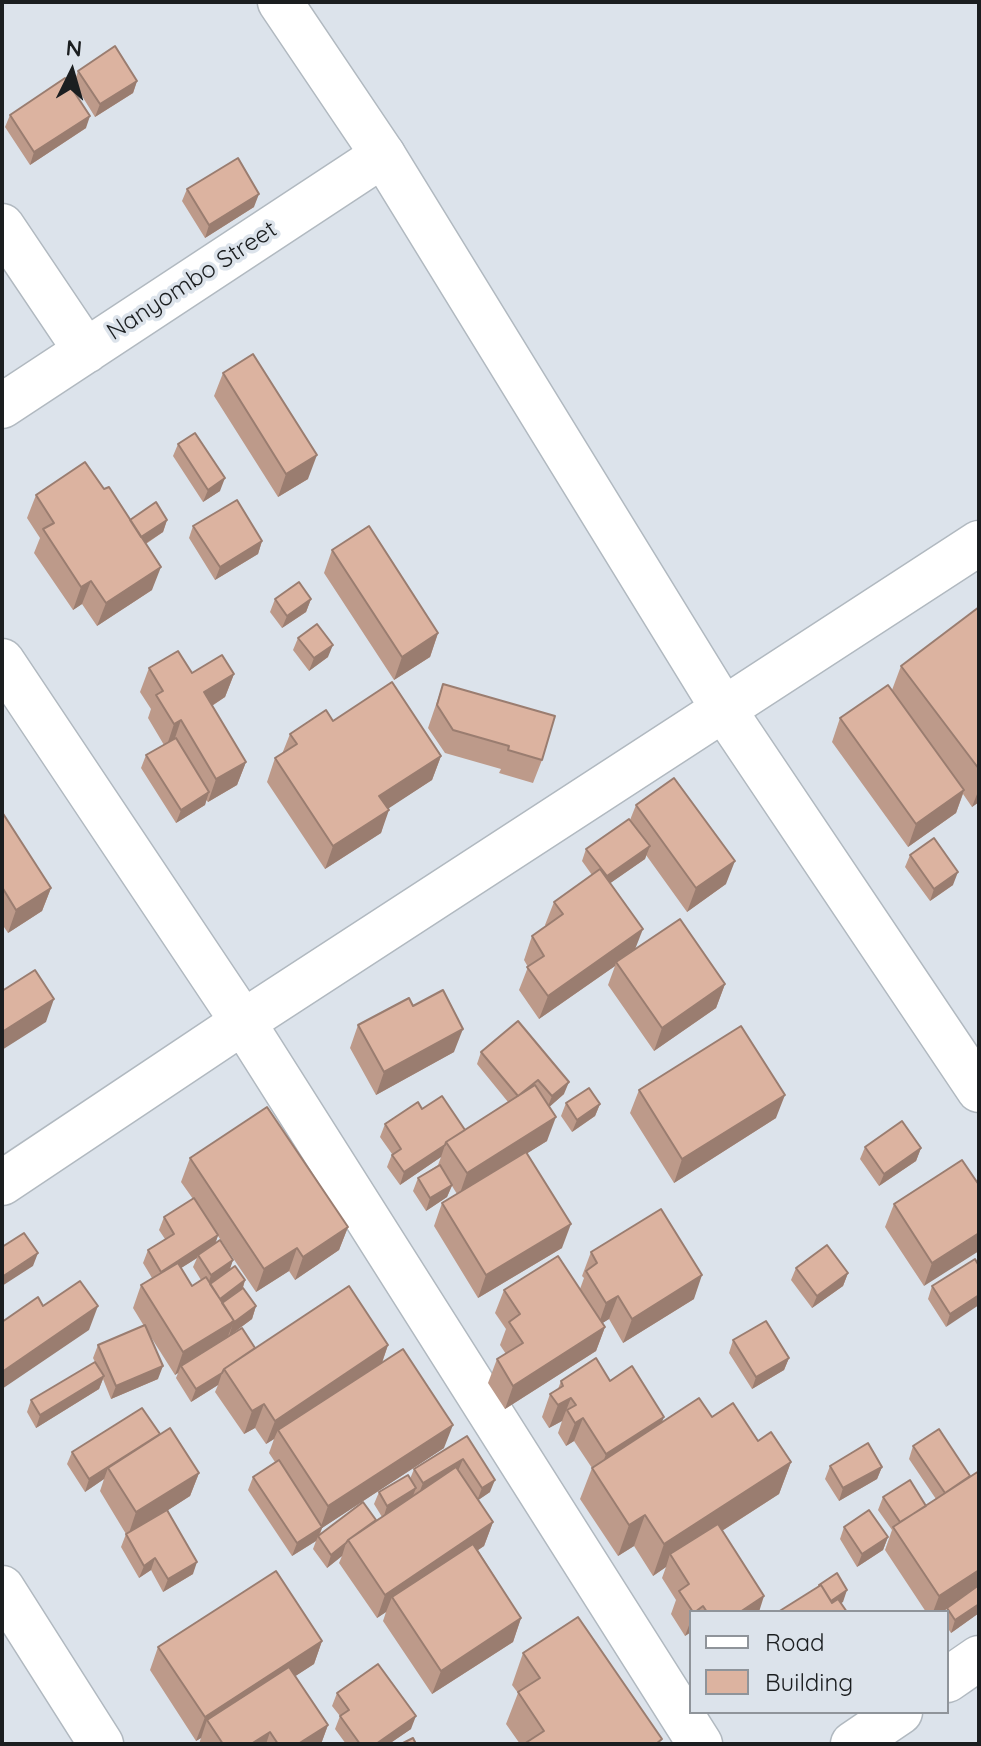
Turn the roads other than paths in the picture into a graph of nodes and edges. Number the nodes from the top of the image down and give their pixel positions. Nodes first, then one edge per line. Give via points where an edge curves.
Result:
1 (284, 4) edge
2 (383, 155) junction
3 (2, 226) edge
4 (86, 351) junction
5 (2, 406) edge
6 (979, 543) edge
7 (2, 661) edge
8 (724, 710) junction
9 (243, 1022) junction
10 (979, 1090) edge
11 (2, 1183) edge
12 (2, 1588) edge
13 (979, 1658) edge
14 (949, 1679) edge
15 (897, 1714) edge
16 (101, 1744) edge
17 (700, 1744) edge
18 (853, 1744) edge

1 - 2 street
2 - 4 street, Nanyombo Street
2 - 8 street
3 - 4 street
4 - 5 street, Nanyombo Street
6 - 8 street
7 - 9 street
8 - 9 street
8 - 10 street
9 - 11 street
9 - 17 street
12 - 16 street
13 - 14 street
15 - 18 street

